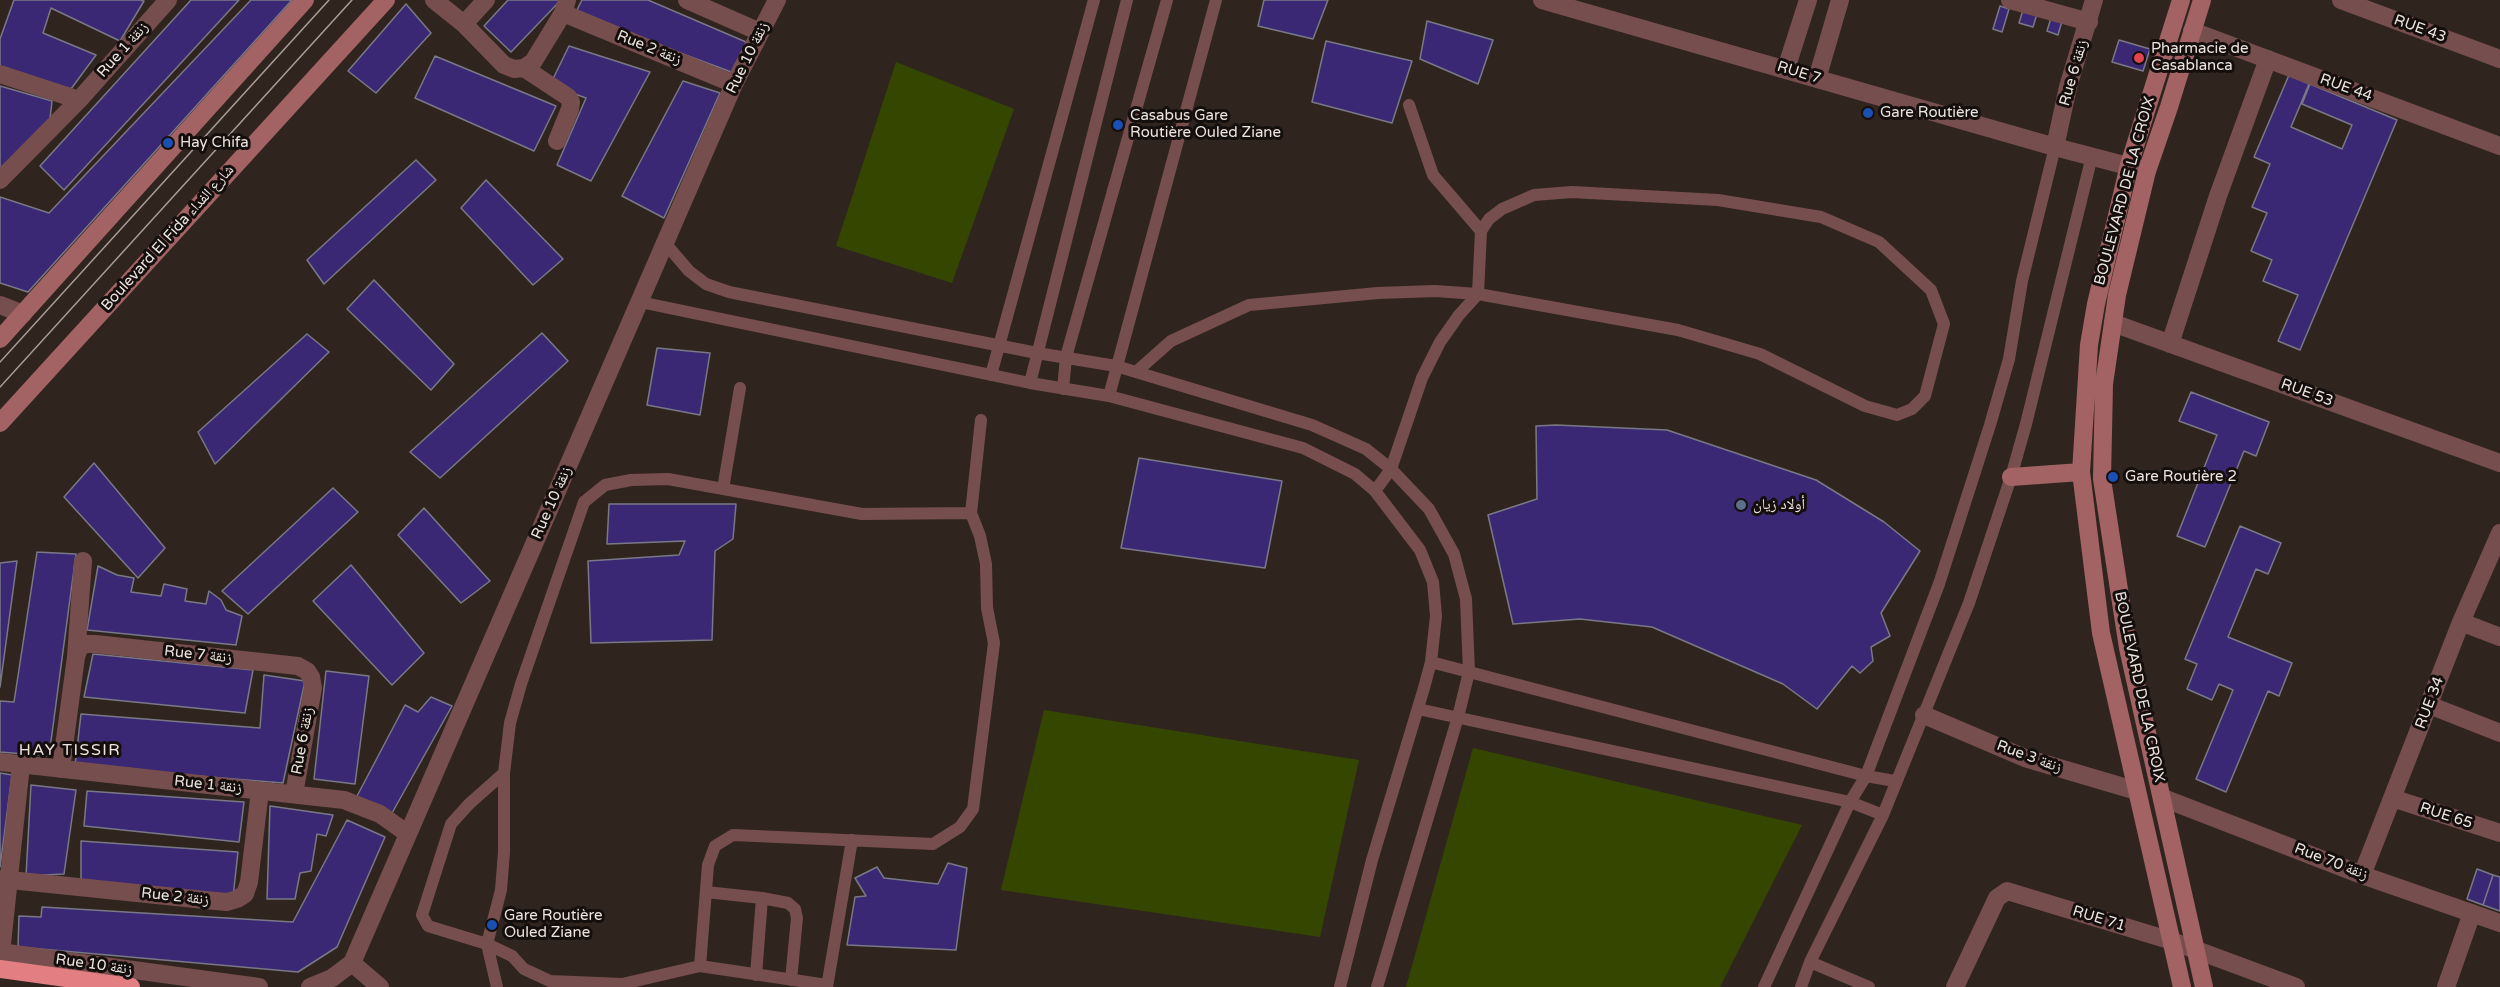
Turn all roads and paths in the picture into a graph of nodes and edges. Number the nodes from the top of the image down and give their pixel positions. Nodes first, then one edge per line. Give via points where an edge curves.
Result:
1 (168, 0) edge
2 (305, 0) edge
3 (386, 0) edge
4 (434, 0) edge
5 (476, 0) edge
6 (486, 0) edge
7 (687, 0) edge
8 (777, 0) edge
9 (1094, 0) edge
10 (1127, 0) edge
11 (1167, 0) edge
12 (1216, 0) edge
13 (1542, 0) edge
14 (1808, 0) edge
15 (1840, 0) edge
16 (2010, 0) edge
17 (2094, 0) edge
18 (2181, 0) edge
19 (2202, 0) edge
20 (2341, 0) edge
21 (565, 7) edge
22 (461, 22) junction
23 (2089, 22) junction
24 (2192, 31) junction
25 (760, 32) junction
26 (2268, 59) junction
27 (2500, 59) edge
28 (524, 68) junction
29 (1786, 69) junction
30 (0, 74) edge
31 (1817, 78) junction
32 (734, 84) junction
33 (79, 100) junction
34 (1410, 105) dead end
35 (557, 141) dead end
36 (2500, 146) edge
37 (2055, 147) junction
38 (2092, 156) junction
39 (2129, 165) junction
40 (2147, 171) junction
41 (0, 180) edge
42 (1481, 231) junction
43 (665, 243) junction
44 (1478, 294) junction
45 (640, 302) junction
46 (0, 305) edge
47 (23, 314) junction
48 (2113, 323) junction
49 (0, 339) edge
50 (2170, 344) junction
51 (998, 345) junction
52 (1037, 352) junction
53 (1066, 357) junction
54 (1116, 366) junction
55 (1136, 372) junction
56 (991, 375) junction
57 (1030, 383) junction
58 (740, 388) dead end
59 (1063, 388) junction
60 (1109, 396) junction
61 (981, 420) dead end
62 (0, 423) edge
63 (2500, 463) edge
64 (1391, 469) junction
65 (2081, 471) junction
66 (2011, 477) junction
67 (723, 489) junction
68 (1375, 491) junction
69 (970, 513) junction
70 (2498, 543) edge
71 (83, 561) dead end
72 (2461, 622) junction
73 (2500, 638) edge
74 (76, 657) junction
75 (1431, 662) junction
76 (1469, 672) junction
77 (313, 688) joint
78 (2429, 705) junction
79 (1418, 709) junction
80 (1924, 715) junction
81 (1458, 717) junction
82 (2500, 733) edge
83 (0, 762) edge
84 (21, 765) junction
85 (61, 769) junction
86 (504, 773) junction
87 (1866, 776) junction
88 (1895, 781) junction
89 (260, 791) junction
90 (2137, 791) junction
91 (294, 794) junction
92 (2163, 798) junction
93 (2392, 798) junction
94 (1850, 802) junction
95 (1883, 815) junction
96 (2500, 833) edge
97 (408, 834) junction
98 (852, 840) junction
99 (2362, 875) junction
100 (5, 880) edge
101 (706, 892) junction
102 (762, 898) junction
103 (2472, 913) junction
104 (2500, 923) edge
105 (2172, 941) junction
106 (488, 944) junction
107 (2196, 950) junction
108 (0, 958) edge
109 (1810, 962) junction
110 (352, 963) junction
111 (700, 966) junction
112 (756, 975) junction
113 (791, 980) junction
114 (827, 986) edge
115 (131, 987) edge
116 (259, 987) edge
117 (310, 987) edge
118 (380, 987) edge
119 (497, 987) edge
120 (1340, 987) edge
121 (1377, 987) edge
122 (1764, 987) edge
123 (1801, 987) edge
124 (1869, 987) edge
125 (1955, 987) edge
126 (2182, 987) edge
127 (2204, 987) edge
128 (2295, 987) edge
129 (2446, 987) edge

1 - 33 street, Rue 1 زنقة
2 - 47 street
3 - 62 street, Boulevard El Fida شارع الفداء
4 - 22 street
5 - 22 street
6 - 22 street
7 - 25 street
8 - 25 street, Rue 10 زنقة
9 - 51 lane
10 - 52 lane
11 - 53 lane
12 - 54 lane
13 - 29 street, RUE 7
14 - 29 street
15 - 31 street
16 - 23 street
17 - 23 street, Rue 6 زنقة
18 - 39 street, BOULEVARD DE LA CROIX
19 - 24 street, BOULEVARD DE LA CROIX
20 - 27 street, RUE 43
21 - 28 street via 532,62
21 - 32 street, Rue 2 زنقة
22 - 28 street via 504,65
23 - 37 street, Rue 6 زنقة via 2067,87
24 - 26 street, RUE 44
24 - 40 street, BOULEVARD DE LA CROIX
25 - 32 street, Rue 10 زنقة
26 - 36 street, RUE 44
26 - 50 street
28 - 35 street via 571,102
29 - 31 street, RUE 7
30 - 33 street
31 - 37 street, RUE 7
32 - 43 street, Rue 10 زنقة
33 - 41 street, Rue 1 زنقة
34 - 42 lane via 1433,175
37 - 38 street, RUE 7
37 - 87 lane via 2022,281 2009,359 1990,425 1939,584
38 - 39 street, RUE 7
38 - 66 lane
39 - 40 street, RUE 7
39 - 65 street, BOULEVARD DE LA CROIX via 2089,345
40 - 48 street, BOULEVARD DE LA CROIX via 2124,258
42 - 44 lane
42 - 44 lane via 1502,209 1534,195 1572,192 1718,200 1821,217 1879,242 1931,290 1944,324 1925,396 1912,409 1897,415 1865,406 1760,354 1677,330
43 - 45 street, Rue 10 زنقة
43 - 51 lane via 689,271 706,284 729,292
44 - 55 lane via 1378,293 1249,305 1171,341
44 - 64 lane via 1440,342 1422,378
45 - 56 lane
45 - 97 street, Rue 10 زنقة
46 - 47 street
47 - 49 street
48 - 50 street, RUE 53
48 - 92 street, BOULEVARD DE LA CROIX via 2104,384 2102,479 2128,648
50 - 63 street, RUE 53
51 - 52 lane
51 - 56 lane
52 - 53 lane
52 - 57 lane
53 - 54 lane
53 - 59 lane
54 - 55 lane
54 - 60 lane
55 - 64 lane via 1312,425 1366,449
56 - 57 lane
57 - 59 lane
58 - 67 lane
59 - 60 lane
60 - 68 lane via 1303,448 1355,474
61 - 69 lane
64 - 68 lane
64 - 76 lane via 1429,509 1454,554 1466,599
65 - 66 street
65 - 90 street, BOULEVARD DE LA CROIX via 2102,633
66 - 80 lane via 1969,603
67 - 69 lane via 862,514
67 - 86 lane via 668,479 631,480 605,485 584,502 521,684 510,723
68 - 75 lane via 1420,550 1433,582 1436,616
69 - 98 lane via 986,564 987,608 994,643 973,809 960,827 933,844
70 - 72 street, RUE 34
71 - 74 street
72 - 73 street
72 - 78 street, RUE 34
74 - 77 street, Rue 7 زنقة via 79,648 95,644 298,666 307,670
74 - 85 street
75 - 76 lane
75 - 79 lane
76 - 81 lane
76 - 87 lane
77 - 91 street, Rue 6 زنقة
78 - 82 street
78 - 93 street, RUE 34
79 - 81 lane
79 - 120 lane via 1372,860
80 - 88 lane
80 - 90 street, Rue 3 زنقة via 2025,758
81 - 94 lane
81 - 121 lane
83 - 84 street, Rue 1 زنقة
84 - 85 street, Rue 1 زنقة
84 - 100 street
85 - 89 street, Rue 1 زنقة
86 - 106 lane via 501,890
86 - 106 lane via 451,824 422,915 428,926
87 - 88 lane
87 - 94 lane
88 - 95 lane
89 - 91 street, Rue 1 زنقة
89 - 100 street, Rue 2 زنقة via 249,882 245,894 237,899 227,902
90 - 105 street, BOULEVARD DE LA CROIX
91 - 97 street, Rue 1 زنقة via 361,805
92 - 99 street, Rue 70 زنقة
92 - 107 street, BOULEVARD DE LA CROIX
93 - 96 street, RUE 65
93 - 99 street, RUE 34
94 - 95 lane
94 - 122 lane
95 - 109 lane
97 - 110 street, Rue 10 زنقة
98 - 101 lane via 733,835 715,846 708,866
98 - 114 lane
99 - 103 street, Rue 70 زنقة
100 - 108 street
101 - 102 lane
101 - 111 lane
102 - 112 lane
102 - 113 lane via 789,903 795,909
103 - 104 street, Rue 70 زنقة
103 - 129 street
105 - 107 street, RUE 71
105 - 125 street, RUE 71 via 2007,891 1996,898
105 - 126 street, BOULEVARD DE LA CROIX
106 - 111 lane via 512,956 524,969 550,981 622,984
106 - 119 lane
107 - 127 street, BOULEVARD DE LA CROIX
107 - 128 street, RUE 71
108 - 115 highway
108 - 116 street, Rue 10 زنقة
109 - 123 lane
109 - 124 lane
110 - 117 street via 332,978
110 - 118 street
111 - 112 lane
112 - 113 lane
113 - 114 lane

